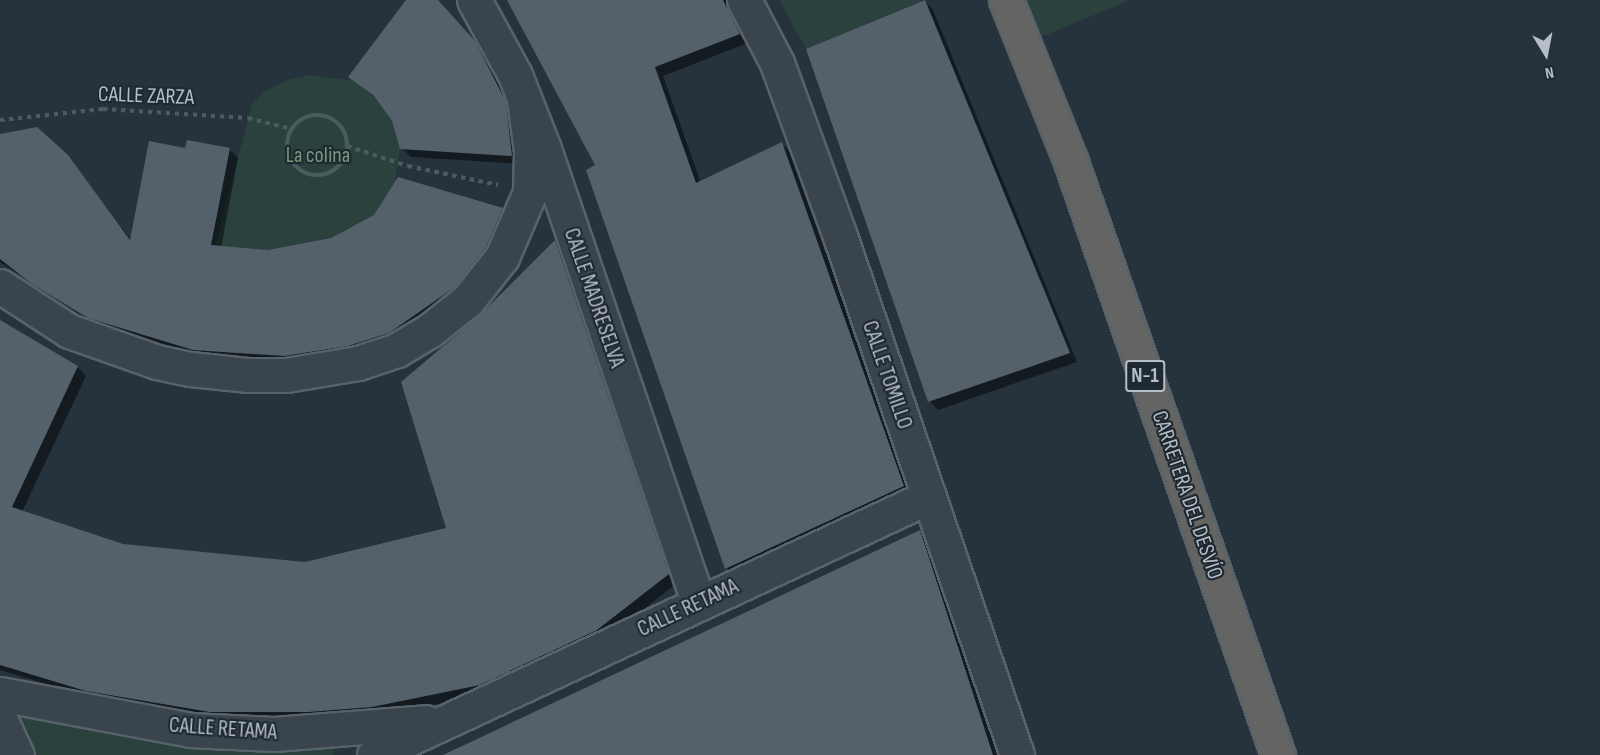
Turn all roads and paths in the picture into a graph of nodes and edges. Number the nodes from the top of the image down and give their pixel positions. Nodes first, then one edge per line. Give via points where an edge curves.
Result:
1 (474, 0) edge
2 (744, 0) edge
3 (1005, 0) edge
4 (524, 99) junction
5 (0, 120) edge
6 (291, 129) junction
7 (347, 146) junction
8 (530, 192) junction
9 (0, 286) edge
10 (928, 496) junction
11 (698, 602) junction
12 (0, 694) edge
13 (0, 718) edge
14 (449, 720) junction
15 (17, 755) edge
16 (374, 755) edge
17 (1017, 755) edge
18 (1278, 755) edge

1 - 4 street, CALLE MADRESELVA
2 - 10 street, CALLE TOMILLO via 777,63
3 - 18 highway, CARRETERA DEL DESVÍO / N-1 via 1071,162
4 - 8 street via 531,151
4 - 11 street, CALLE MADRESELVA
5 - 6 path, CALLE ZARZA via 103,109 248,118
6 - 7 path via 306,116 326,116 342,128
6 - 7 path via 286,148 289,158 312,175 322,175 340,165
7 - 8 path via 408,165
8 - 9 street via 502,257 468,300 397,350 322,370 247,375 157,362 69,331
10 - 11 street, CALLE RETAMA
10 - 17 street, CALLE TOMILLO
11 - 14 street, CALLE RETAMA
12 - 14 street, CALLE RETAMA via 190,730 274,734
13 - 15 street
14 - 16 street, CALLE RETAMA

